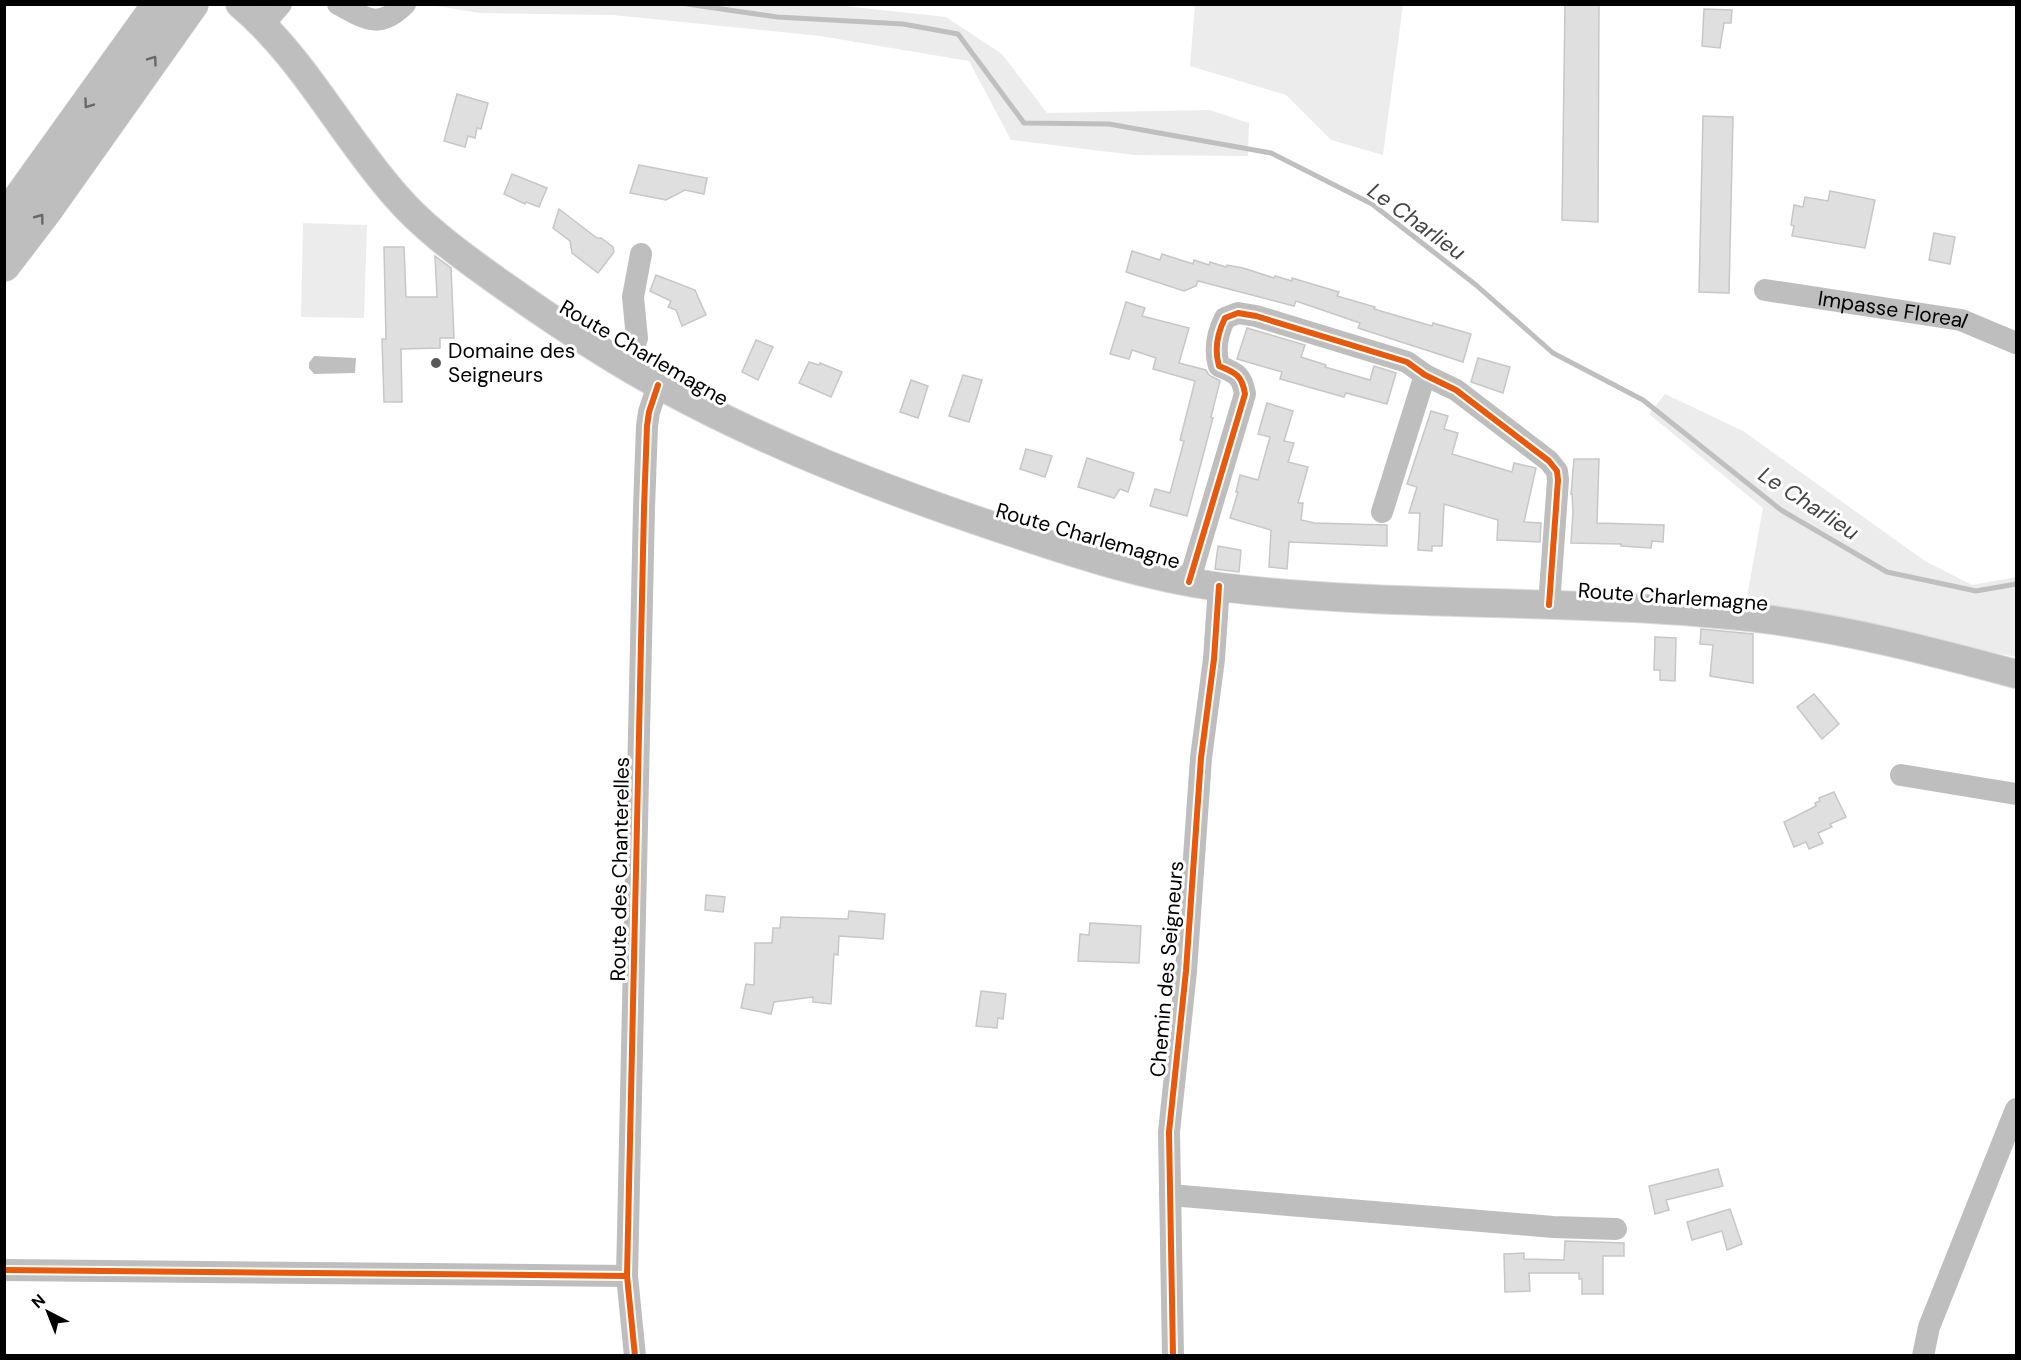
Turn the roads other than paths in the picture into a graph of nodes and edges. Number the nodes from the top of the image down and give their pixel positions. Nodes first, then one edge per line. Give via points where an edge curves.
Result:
1 (159, 4) edge
2 (192, 4) edge
3 (240, 4) edge
4 (338, 4) edge
5 (405, 4) edge
6 (272, 15) edge
7 (4, 220) edge
8 (641, 254) dead end
9 (4, 265) edge
10 (1765, 290) dead end
11 (2016, 344) edge
12 (628, 367) junction
13 (1425, 375) junction
14 (658, 385) junction
15 (1382, 512) dead end
16 (1189, 582) junction
17 (1219, 586) junction
18 (1549, 605) junction
19 (2016, 674) edge
20 (1901, 775) dead end
21 (2016, 794) edge
22 (2016, 1109) edge
23 (1170, 1195) junction
24 (1616, 1229) dead end
25 (4, 1270) edge
26 (627, 1276) junction
27 (634, 1356) edge
28 (1173, 1356) edge
29 (1923, 1356) edge

1 -> 7 highway
9 -> 2 highway
3 - 6 main road, Route Charlemagne
4 - 5 street via 367,20 392,17
6 - 12 main road, Route Charlemagne via 298,64 378,174 415,217 530,304
8 - 12 street via 633,297 637,338
10 - 11 street, Impasse Floreal via 1961,320
12 - 14 main road, Route Charlemagne
13 - 15 street
13 - 16 street via 1407,362 1256,316 1238,313 1225,318 1215,353 1219,366 1243,381 1245,394
13 - 18 street via 1456,390 1557,471
14 - 16 main road, Route Charlemagne via 735,424 885,489 1095,559
14 - 26 street, Route des Chanterelles via 649,412 646,450
16 - 17 main road, Route Charlemagne
17 - 18 main road, Route Charlemagne via 1291,594
17 - 23 street, Chemin des Seigneurs via 1169,1132
18 - 19 main road, Route Charlemagne via 1654,609 1812,626
20 - 21 street
22 - 29 street via 1929,1327
23 - 24 street
23 - 28 street, Chemin des Seigneurs
25 - 26 street
26 - 27 street, Route des Chanterelles

